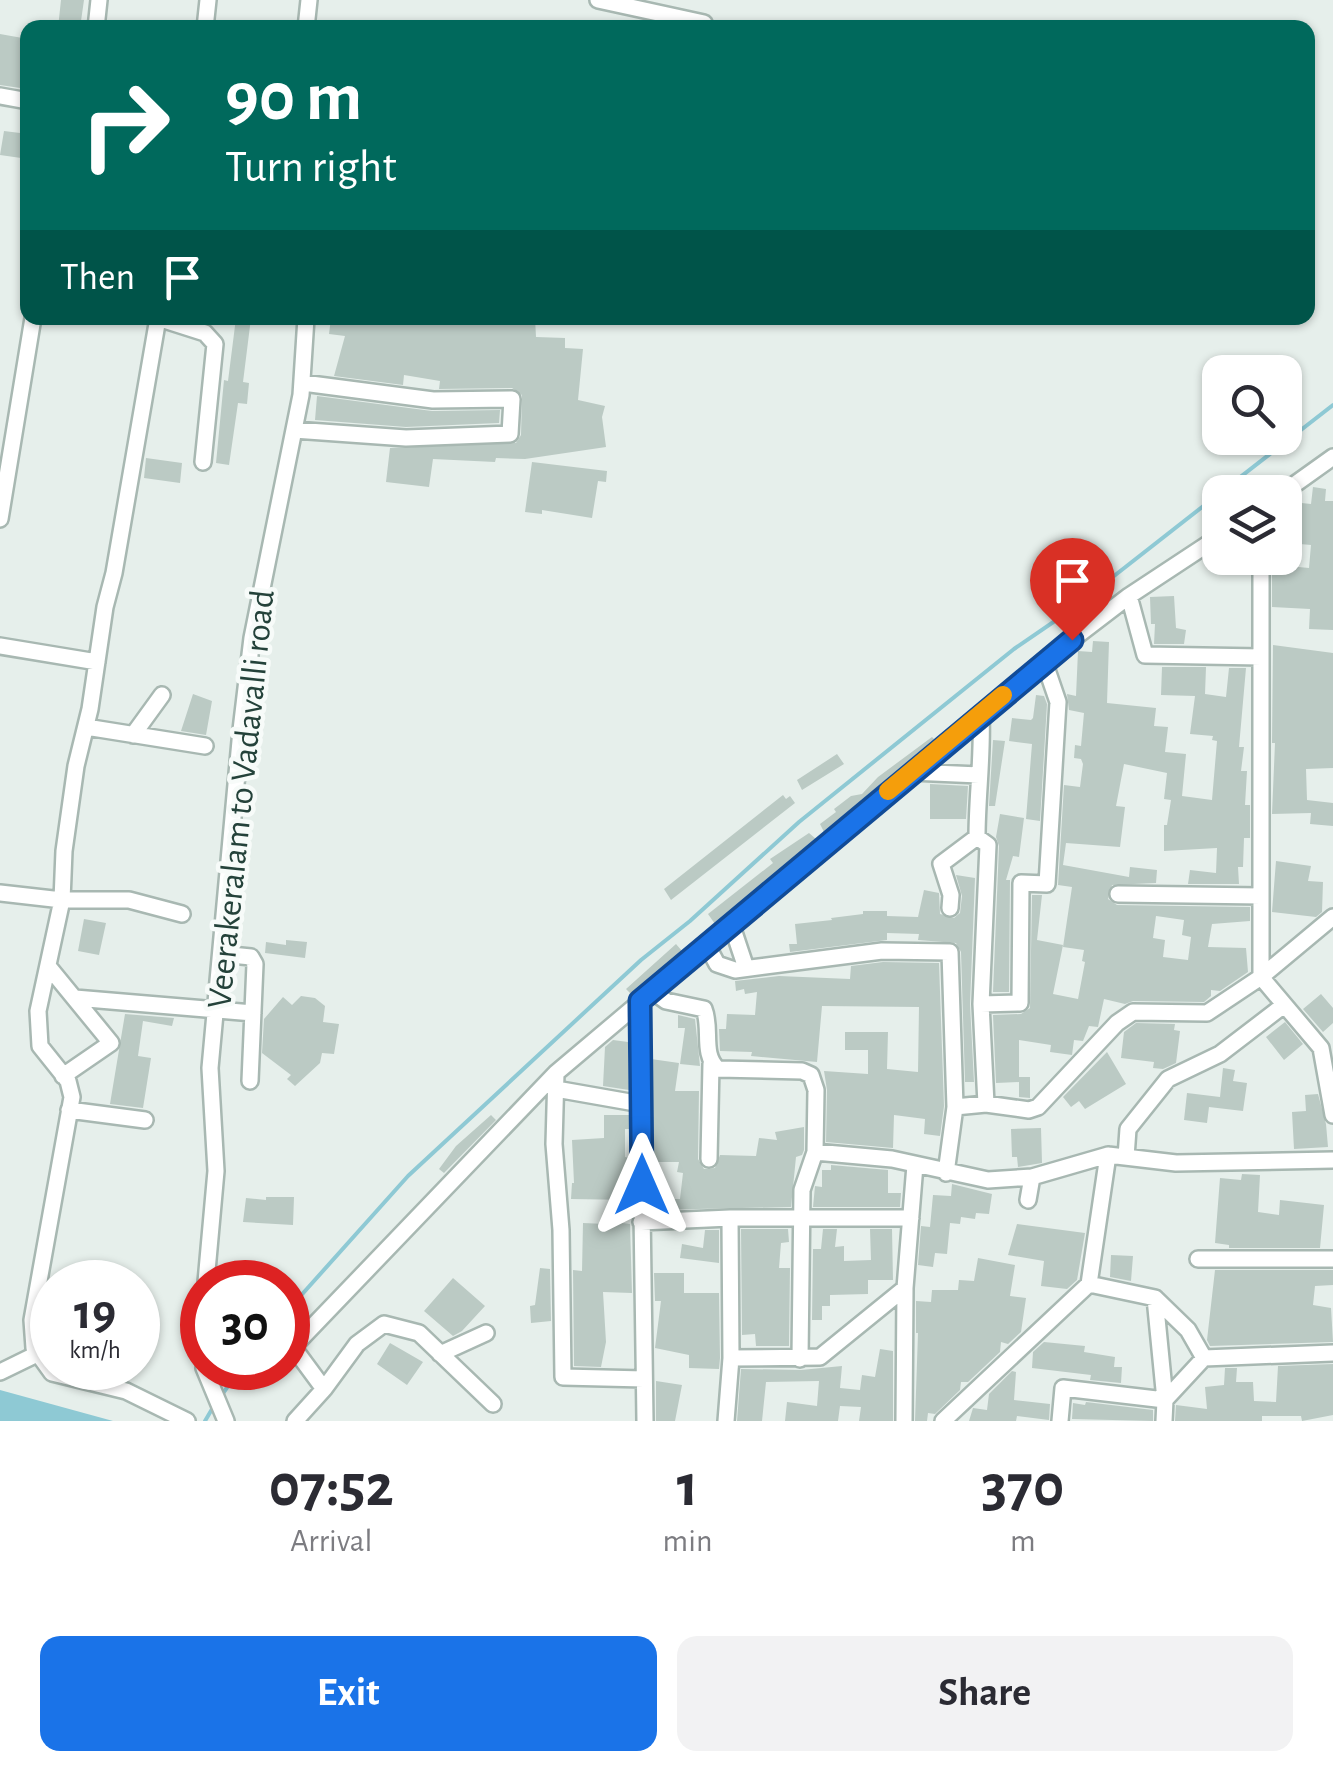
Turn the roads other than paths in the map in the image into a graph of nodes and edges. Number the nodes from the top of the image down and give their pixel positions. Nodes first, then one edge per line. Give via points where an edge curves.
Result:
1 (598, 0) edge
2 (690, 20) edge
3 (32, 325) edge
4 (157, 325) edge
5 (180, 325) edge
6 (306, 325) edge
7 (302, 383) junction
8 (294, 430) junction
9 (1333, 458) edge
10 (203, 462) dead end
11 (1302, 480) edge
12 (0, 520) edge
13 (1202, 548) edge
14 (1262, 575) edge
15 (1129, 596) junction
16 (0, 646) edge
17 (1261, 657) junction
18 (1044, 661) junction
19 (97, 662) junction
20 (162, 696) dead end
21 (981, 714) junction
22 (86, 727) junction
23 (134, 734) junction
24 (206, 746) dead end
25 (911, 772) junction
26 (979, 775) junction
27 (976, 837) junction
28 (0, 893) edge
29 (1118, 894) dead end
30 (1261, 896) junction
31 (62, 900) junction
32 (950, 908) dead end
33 (182, 914) dead end
34 (1333, 917) edge
35 (731, 923) junction
36 (706, 943) junction
37 (221, 954) junction
38 (48, 966) junction
39 (746, 968) junction
40 (1261, 977) junction
41 (646, 996) junction
42 (75, 998) junction
43 (981, 1004) junction
44 (1284, 1005) junction
45 (216, 1008) junction
46 (253, 1013) junction
47 (711, 1064) junction
48 (63, 1076) junction
49 (250, 1081) dead end
50 (556, 1081) junction
51 (641, 1104) junction
52 (986, 1104) junction
53 (954, 1108) junction
54 (69, 1110) junction
55 (1333, 1114) edge
56 (144, 1120) dead end
57 (815, 1152) junction
58 (1108, 1155) junction
59 (1126, 1156) junction
60 (709, 1159) dead end
61 (1333, 1160) edge
62 (915, 1165) junction
63 (946, 1173) junction
64 (1032, 1177) junction
65 (1028, 1200) dead end
66 (801, 1217) junction
67 (730, 1218) junction
68 (911, 1218) junction
69 (641, 1222) junction
70 (1198, 1259) dead end
71 (1333, 1259) edge
72 (43, 1260) edge
73 (208, 1260) edge
74 (1089, 1284) junction
75 (906, 1288) junction
76 (1155, 1298) junction
77 (486, 1333) dead end
78 (1333, 1352) edge
79 (440, 1354) junction
80 (30, 1357) edge
81 (731, 1358) junction
82 (1204, 1358) junction
83 (800, 1359) junction
84 (0, 1372) edge
85 (644, 1379) junction
86 (324, 1389) junction
87 (122, 1390) edge
88 (214, 1390) edge
89 (1165, 1400) junction
90 (493, 1404) dead end
91 (186, 1421) edge
92 (226, 1421) edge
93 (295, 1421) edge
94 (645, 1421) edge
95 (726, 1421) edge
96 (904, 1421) edge
97 (943, 1421) edge
98 (1060, 1421) edge
99 (1164, 1421) edge

1 - 2 street
3 - 12 street
4 - 19 street
5 - 10 street via 215,344
6 - 7 street, Veerakeralam to Vadavalli road
7 - 8 street, Veerakeralam to Vadavalli road
7 - 8 street via 433,400 512,399 510,434 406,438
8 - 37 street, Veerakeralam to Vadavalli road via 252,638
9 - 11 street
13 - 15 street
14 - 17 street
15 - 17 street via 1144,654
15 - 18 street
16 - 19 street
17 - 30 street
18 - 21 street
18 - 43 street via 1058,702 1046,884 1021,883 1020,1003
19 - 22 street
20 - 23 street
21 - 25 street
21 - 26 street
22 - 23 street
22 - 31 street
23 - 24 street
25 - 26 street
25 - 35 street
26 - 27 street
27 - 32 street via 942,864
27 - 43 street via 988,846
28 - 31 street
29 - 30 street
30 - 40 street
31 - 33 street via 129,900
31 - 38 street
34 - 40 street
35 - 36 street
35 - 39 street
36 - 39 street via 716,964
36 - 41 street
37 - 45 street, Veerakeralam to Vadavalli road
37 - 46 street via 254,959
38 - 42 street
38 - 48 street via 38,1012 40,1046
39 - 53 street via 882,950 950,952
40 - 44 street
40 - 52 street via 1207,1013 1133,1012 1038,1106
41 - 47 street via 704,1009
41 - 50 street
41 - 51 street
42 - 45 street
42 - 48 street via 112,1043
43 - 52 street
44 - 55 street via 1321,1048
44 - 59 street via 1220,1054 1168,1079 1128,1129
45 - 46 street
45 - 73 street, Veerakeralam to Vadavalli road via 210,1068 216,1171
46 - 49 street
47 - 57 street via 718,1070 802,1070 811,1076
47 - 60 street
48 - 54 street via 72,1097
50 - 51 street
50 - 85 street via 563,1377
50 - 86 street via 293,1347
51 - 69 street
52 - 53 street
53 - 63 street
54 - 56 street
54 - 72 street
57 - 62 street
57 - 66 street
58 - 59 street
58 - 64 street
58 - 74 street
59 - 61 street via 1176,1164
62 - 63 street
62 - 68 street
63 - 64 street via 988,1180
64 - 65 street
66 - 67 street
66 - 68 street
66 - 83 street
67 - 69 street
67 - 81 street
68 - 75 street
69 - 85 street
70 - 71 street
74 - 76 street
74 - 97 street
75 - 83 street via 820,1357
75 - 96 street
76 - 82 street via 1188,1330
76 - 89 street
77 - 79 street
78 - 82 street
79 - 86 street via 419,1333 384,1324 357,1344
79 - 90 street
80 - 84 street
81 - 83 street
81 - 95 street
82 - 89 street
85 - 94 street
86 - 93 street
87 - 91 street
88 - 92 street
89 - 98 street via 1063,1388
89 - 99 street

